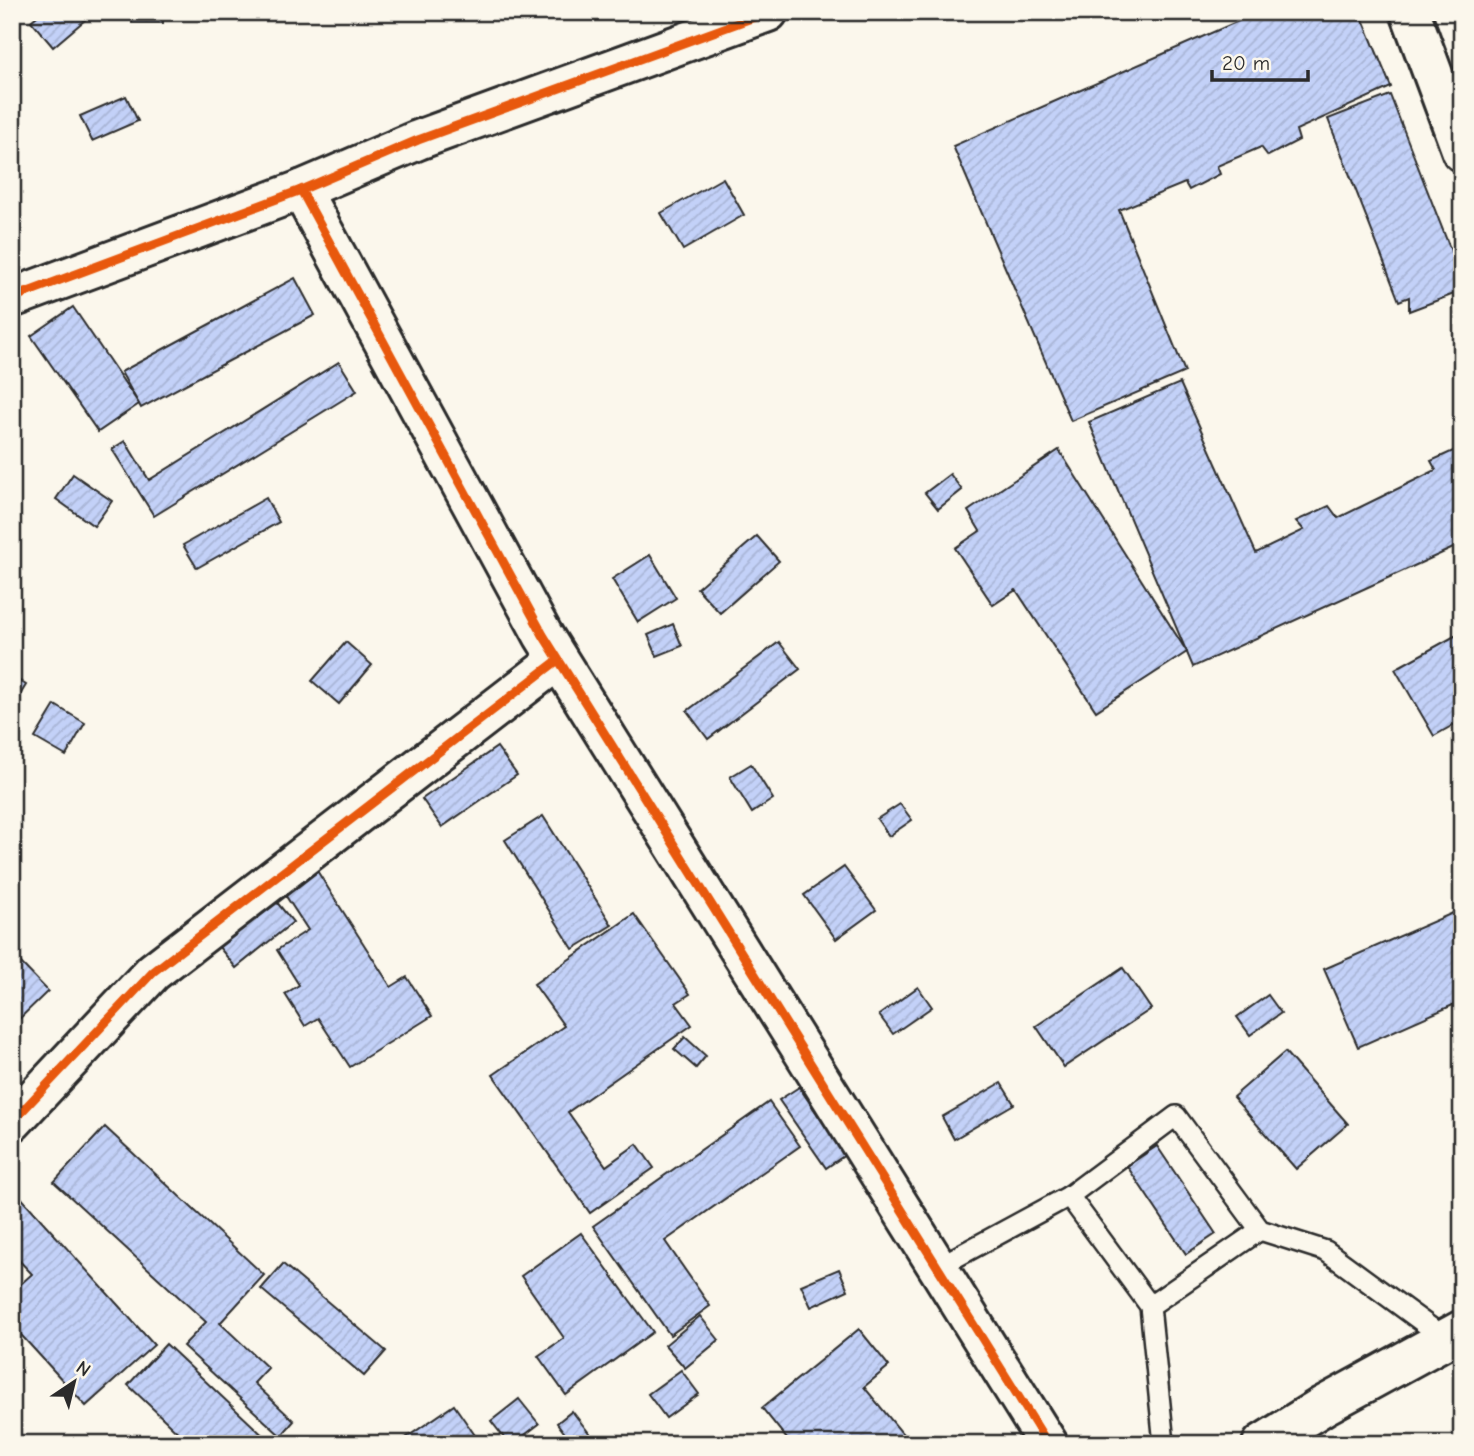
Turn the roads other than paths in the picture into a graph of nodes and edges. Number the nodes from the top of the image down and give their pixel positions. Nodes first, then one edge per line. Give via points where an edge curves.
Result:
1 (768, 12) edge
2 (1410, 12) edge
3 (1462, 152) edge
4 (301, 190) junction
5 (12, 298) edge
6 (558, 660) junction
7 (12, 1122) edge
8 (1069, 1196) junction
9 (1260, 1230) junction
10 (938, 1267) junction
11 (1150, 1306) junction
12 (1454, 1335) edge
13 (1048, 1444) edge
14 (1164, 1444) edge
15 (1262, 1444) edge

1 - 4 street via 418,140
2 - 3 street
4 - 5 street
4 - 6 street
6 - 7 street via 153,972
6 - 10 street
8 - 9 lane via 1176,1116
8 - 10 lane
8 - 11 lane
9 - 11 lane
9 - 12 lane via 1326,1251
10 - 13 street
11 - 14 lane
12 - 15 street

